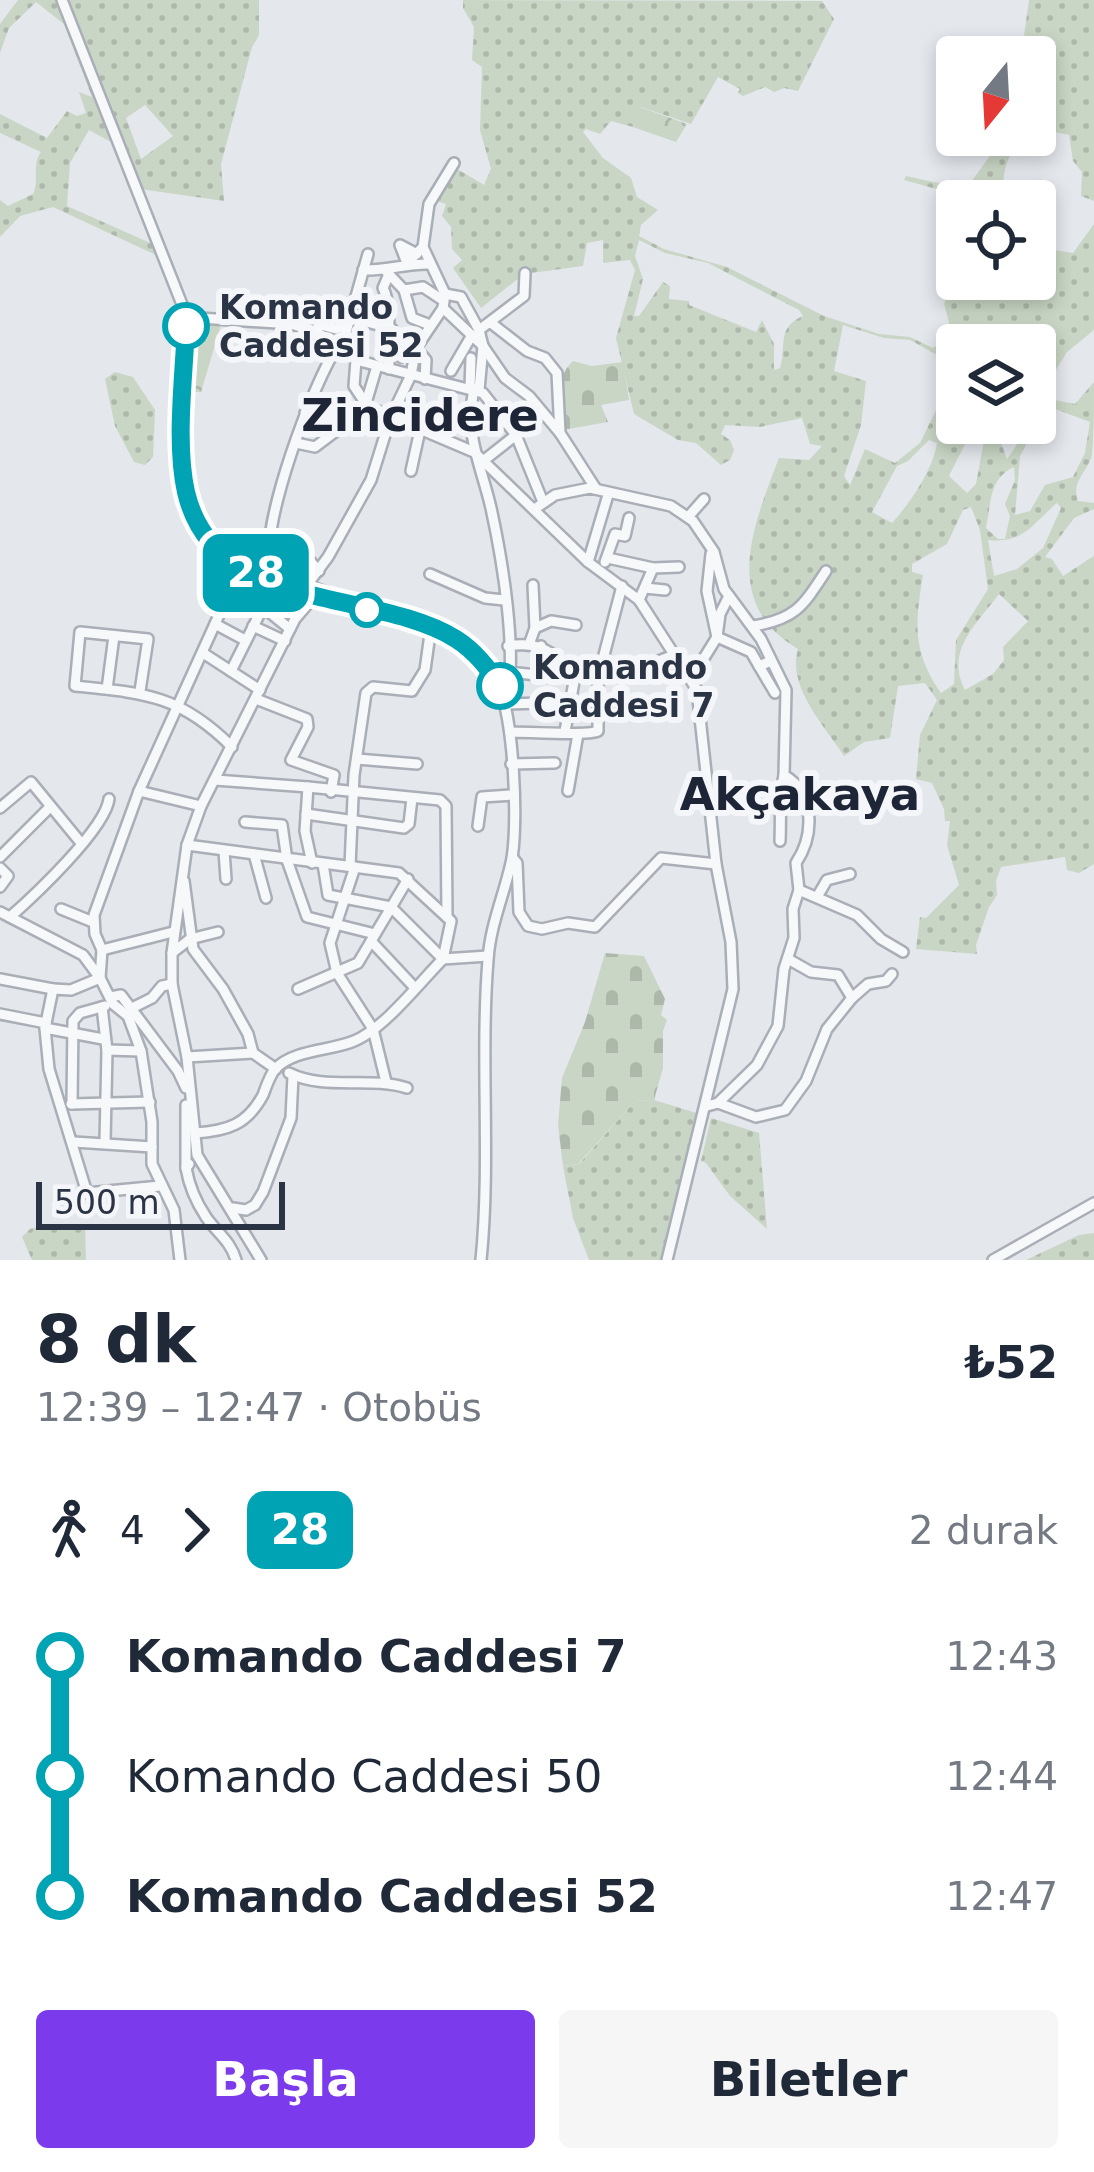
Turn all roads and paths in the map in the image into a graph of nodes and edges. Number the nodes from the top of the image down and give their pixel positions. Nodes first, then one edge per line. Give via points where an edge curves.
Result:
1 (62, 0) edge
2 (454, 163) dead end
3 (420, 250) junction
4 (368, 254) dead end
5 (407, 262) junction
6 (433, 268) junction
7 (364, 270) junction
8 (387, 273) junction
9 (525, 273) dead end
10 (358, 285) junction
11 (423, 287) junction
12 (383, 288) junction
13 (404, 290) junction
14 (443, 300) junction
15 (390, 308) junction
16 (185, 316) junction
17 (360, 320) junction
18 (491, 323) junction
19 (430, 325) junction
20 (346, 326) junction
21 (386, 327) junction
22 (314, 331) junction
23 (475, 332) junction
24 (340, 345) junction
25 (483, 346) junction
26 (410, 354) junction
27 (354, 357) junction
28 (471, 358) dead end
29 (385, 364) junction
30 (451, 371) dead end
31 (411, 375) junction
32 (506, 378) junction
33 (425, 380) junction
34 (476, 390) junction
35 (367, 405) junction
36 (305, 413) junction
37 (390, 419) junction
38 (350, 420) junction
39 (420, 430) junction
40 (560, 434) junction
41 (516, 435) junction
42 (296, 443) junction
43 (478, 457) junction
44 (411, 470) dead end
45 (596, 489) junction
46 (608, 495) junction
47 (704, 499) dead end
48 (539, 505) junction
49 (688, 517) junction
50 (629, 518) dead end
51 (712, 548) junction
52 (328, 557) junction
53 (608, 558) junction
54 (588, 562) junction
55 (622, 562) junction
56 (680, 567) dead end
57 (653, 568) junction
58 (213, 570) dead end
59 (320, 571) junction
60 (826, 571) dead end
61 (599, 572) junction
62 (430, 574) dead end
63 (619, 584) junction
64 (533, 585) dead end
65 (645, 588) junction
66 (665, 590) dead end
67 (310, 591) junction
68 (229, 592) junction
69 (729, 596) junction
70 (504, 600) junction
71 (638, 600) junction
72 (263, 607) junction
73 (215, 624) junction
74 (293, 624) junction
75 (576, 625) dead end
76 (253, 626) junction
77 (753, 626) junction
78 (535, 628) junction
79 (435, 629) junction
80 (115, 636) junction
81 (717, 637) junction
82 (245, 640) junction
83 (284, 641) junction
84 (536, 644) junction
85 (508, 646) junction
86 (203, 653) junction
87 (674, 655) junction
88 (771, 661) junction
89 (759, 666) junction
90 (231, 671) junction
91 (576, 671) junction
92 (508, 672) junction
93 (598, 678) junction
94 (691, 679) junction
95 (107, 689) junction
96 (140, 691) junction
97 (775, 693) dead end
98 (258, 694) junction
99 (572, 702) junction
100 (507, 704) junction
101 (178, 706) junction
102 (565, 731) junction
103 (510, 732) junction
104 (578, 734) junction
105 (232, 748) junction
106 (356, 759) junction
107 (555, 763) dead end
108 (417, 764) dead end
109 (511, 764) junction
110 (784, 775) junction
111 (215, 780) junction
112 (308, 787) junction
113 (139, 791) junction
114 (568, 791) dead end
115 (332, 792) junction
116 (356, 794) junction
117 (512, 796) junction
118 (412, 798) junction
119 (109, 799) dead end
120 (201, 806) junction
121 (50, 807) junction
122 (0, 808) edge
123 (306, 814) junction
124 (353, 819) junction
125 (245, 822) dead end
126 (478, 826) dead end
127 (780, 842) dead end
128 (81, 843) junction
129 (187, 845) junction
130 (224, 851) junction
131 (254, 854) junction
132 (0, 856) edge
133 (513, 858) junction
134 (286, 860) junction
135 (317, 863) junction
136 (716, 864) junction
137 (352, 866) junction
138 (0, 868) edge
139 (183, 870) junction
140 (850, 874) dead end
141 (408, 879) junction
142 (226, 880) dead end
143 (0, 887) edge
144 (799, 890) junction
145 (345, 896) junction
146 (817, 897) junction
147 (266, 898) dead end
148 (391, 907) junction
149 (61, 909) dead end
150 (5, 914) edge
151 (447, 917) junction
152 (93, 922) junction
153 (335, 924) junction
154 (173, 932) junction
155 (218, 932) dead end
156 (373, 938) junction
157 (190, 939) junction
158 (103, 950) junction
159 (902, 952) dead end
160 (172, 953) junction
161 (488, 956) junction
162 (443, 959) junction
163 (792, 960) junction
164 (337, 973) junction
165 (892, 974) dead end
166 (100, 978) junction
167 (0, 979) edge
168 (172, 984) junction
169 (53, 988) junction
170 (415, 988) junction
171 (298, 989) dead end
172 (852, 998) junction
173 (108, 1003) junction
174 (134, 1007) junction
175 (0, 1014) edge
176 (45, 1026) junction
177 (373, 1029) junction
178 (71, 1033) junction
179 (105, 1044) junction
180 (141, 1051) junction
181 (253, 1053) junction
182 (187, 1057) junction
183 (278, 1068) junction
184 (293, 1076) junction
185 (386, 1082) junction
186 (188, 1086) junction
187 (407, 1088) dead end
188 (106, 1101) junction
189 (150, 1102) junction
190 (66, 1105) junction
191 (712, 1105) junction
192 (195, 1133) junction
193 (74, 1142) junction
194 (105, 1142) junction
195 (152, 1147) junction
196 (197, 1155) junction
197 (185, 1168) junction
198 (160, 1186) junction
199 (1094, 1203) edge
200 (232, 1208) junction
201 (236, 1259) edge
202 (180, 1260) edge
203 (261, 1260) edge
204 (481, 1260) edge
205 (668, 1260) edge
206 (994, 1260) edge

1 - 16 street
2 - 3 street via 429,204
3 - 5 street
3 - 5 street via 400,245
3 - 6 street
4 - 7 street
5 - 6 street
5 - 8 street
6 - 11 street
6 - 14 street
7 - 8 street
7 - 10 street
8 - 12 street
8 - 13 street
9 - 18 street via 524,296
10 - 12 street
10 - 20 street
11 - 13 street
11 - 14 street
12 - 15 street
13 - 19 street via 412,318
14 - 19 street
14 - 23 street
14 - 23 street via 461,297
15 - 17 street via 364,305
15 - 21 street
16 - 22 street
16 - 67 street via 187,494 215,547 248,570
17 - 21 street
17 - 27 street
18 - 23 street
18 - 40 street via 557,374
19 - 26 street
20 - 22 street
20 - 24 street
21 - 26 street
21 - 29 street
22 - 24 street
23 - 25 street
23 - 30 street
24 - 27 street
24 - 36 street
25 - 32 street
25 - 34 street
26 - 29 street
26 - 31 street
26 - 33 street via 426,360
27 - 29 street
27 - 35 street via 354,386
28 - 34 street
29 - 31 street
29 - 35 street
31 - 33 street
31 - 37 street
32 - 34 street
32 - 40 street
33 - 34 street
34 - 41 street
34 - 43 street via 468,416
35 - 37 street
35 - 38 street
36 - 38 street
36 - 42 street
37 - 39 street
37 - 52 street via 371,480
38 - 42 street via 314,447
39 - 43 street
39 - 44 street
40 - 45 street
41 - 43 street
41 - 48 street
42 - 59 street via 268,563 270,571 290,575 302,552
43 - 48 street
43 - 70 street
45 - 46 street
45 - 48 street
46 - 49 street
46 - 54 street
47 - 49 street
48 - 54 street
49 - 51 street
50 - 53 street
51 - 69 street
51 - 81 street via 706,591
52 - 59 street
52 - 67 street
53 - 55 street
53 - 61 street
54 - 61 street
55 - 57 street
55 - 63 street
56 - 57 street
57 - 65 street
58 - 68 street via 212,586
59 - 67 street
60 - 77 street via 802,607
61 - 63 street
62 - 70 street
63 - 71 street
63 - 93 street
64 - 78 street
65 - 66 street
65 - 71 street
67 - 74 street
67 - 79 street
68 - 72 street
68 - 73 street
69 - 77 street
69 - 81 street
70 - 85 street
71 - 87 street
72 - 74 street
72 - 76 street
73 - 82 street
73 - 86 street
74 - 83 street
75 - 78 street
76 - 82 street
76 - 83 street
77 - 88 street
78 - 84 street
79 - 100 street via 473,652
79 - 106 street via 412,691 368,690
80 - 95 street
80 - 95 street via 80,632 75,686
80 - 96 street via 148,639
81 - 89 street via 751,652
81 - 94 street
82 - 90 street
83 - 98 street
84 - 85 street
84 - 91 street
84 - 92 street via 537,675
85 - 92 street
86 - 90 street
86 - 101 street
87 - 93 street
87 - 94 street
88 - 89 street
88 - 110 street via 787,693
89 - 97 street
90 - 98 street
91 - 93 street
91 - 99 street
92 - 100 street
93 - 104 street via 598,731
94 - 136 street via 702,705
95 - 96 street
96 - 101 street
98 - 105 street
98 - 115 street via 308,718 291,760 333,774
99 - 100 street
99 - 102 street
100 - 103 street
101 - 105 street via 204,718
101 - 113 street
102 - 103 street
102 - 104 street
103 - 109 street
104 - 114 street
105 - 111 street
106 - 108 street
106 - 116 street
107 - 109 street
109 - 117 street
110 - 127 street
110 - 144 street via 807,802
111 - 112 street
111 - 120 street
112 - 115 street
112 - 123 street
113 - 120 street
113 - 152 street
115 - 116 street
116 - 118 street
116 - 124 street
117 - 126 street via 482,797
117 - 133 street
118 - 124 street via 406,827
118 - 151 street via 446,806
119 - 128 street
120 - 129 street
121 - 122 street via 31,782
121 - 128 street
121 - 132 street
123 - 124 street
123 - 135 street
124 - 137 street
125 - 134 street via 282,825
128 - 150 street via 49,882
129 - 130 street
129 - 139 street
130 - 131 street
130 - 142 street
131 - 134 street
131 - 147 street
133 - 136 street via 520,916 538,929 598,926 661,858
133 - 161 street
134 - 135 street
134 - 153 street via 305,915
135 - 137 street
135 - 145 street via 328,896
136 - 191 street via 734,989
137 - 141 street
137 - 145 street
138 - 143 street via 8,876
139 - 154 street
139 - 157 street
140 - 146 street via 827,880
141 - 148 street
141 - 151 street
144 - 146 street
144 - 163 street
145 - 148 street
145 - 153 street
146 - 159 street via 856,915
148 - 156 street
148 - 162 street
149 - 152 street
150 - 166 street via 83,955
151 - 162 street
152 - 158 street
153 - 156 street
153 - 164 street
154 - 158 street
154 - 160 street
155 - 157 street
156 - 164 street via 358,963
156 - 170 street
157 - 160 street
157 - 181 street
158 - 166 street
160 - 168 street
161 - 162 street
161 - 204 street
162 - 170 street
163 - 172 street via 838,975
163 - 191 street via 770,1045
164 - 171 street
164 - 177 street
165 - 172 street
166 - 169 street
166 - 173 street
167 - 169 street
168 - 174 street
168 - 182 street
169 - 176 street
170 - 177 street
172 - 191 street via 785,1110 756,1117
173 - 174 street via 121,995
173 - 178 street via 76,1016
173 - 179 street
173 - 180 street via 128,1016
174 - 186 street
175 - 176 street
176 - 178 street
176 - 190 street
177 - 183 street
177 - 185 street
178 - 179 street
178 - 190 street
179 - 180 street
179 - 188 street
180 - 189 street
181 - 182 street
181 - 183 street
182 - 186 street
183 - 184 street
183 - 192 street via 244,1121 229,1131
184 - 185 street
184 - 200 street via 291,1118 263,1192 246,1210
185 - 187 street
186 - 192 street
186 - 197 street
188 - 189 street
188 - 190 street
188 - 194 street
189 - 195 street
190 - 193 street
191 - 205 street
192 - 196 street
193 - 194 street
193 - 198 street via 87,1193
194 - 195 street
195 - 198 street
196 - 197 street
196 - 200 street
197 - 201 street
198 - 202 street via 174,1210
199 - 206 street
200 - 203 street

